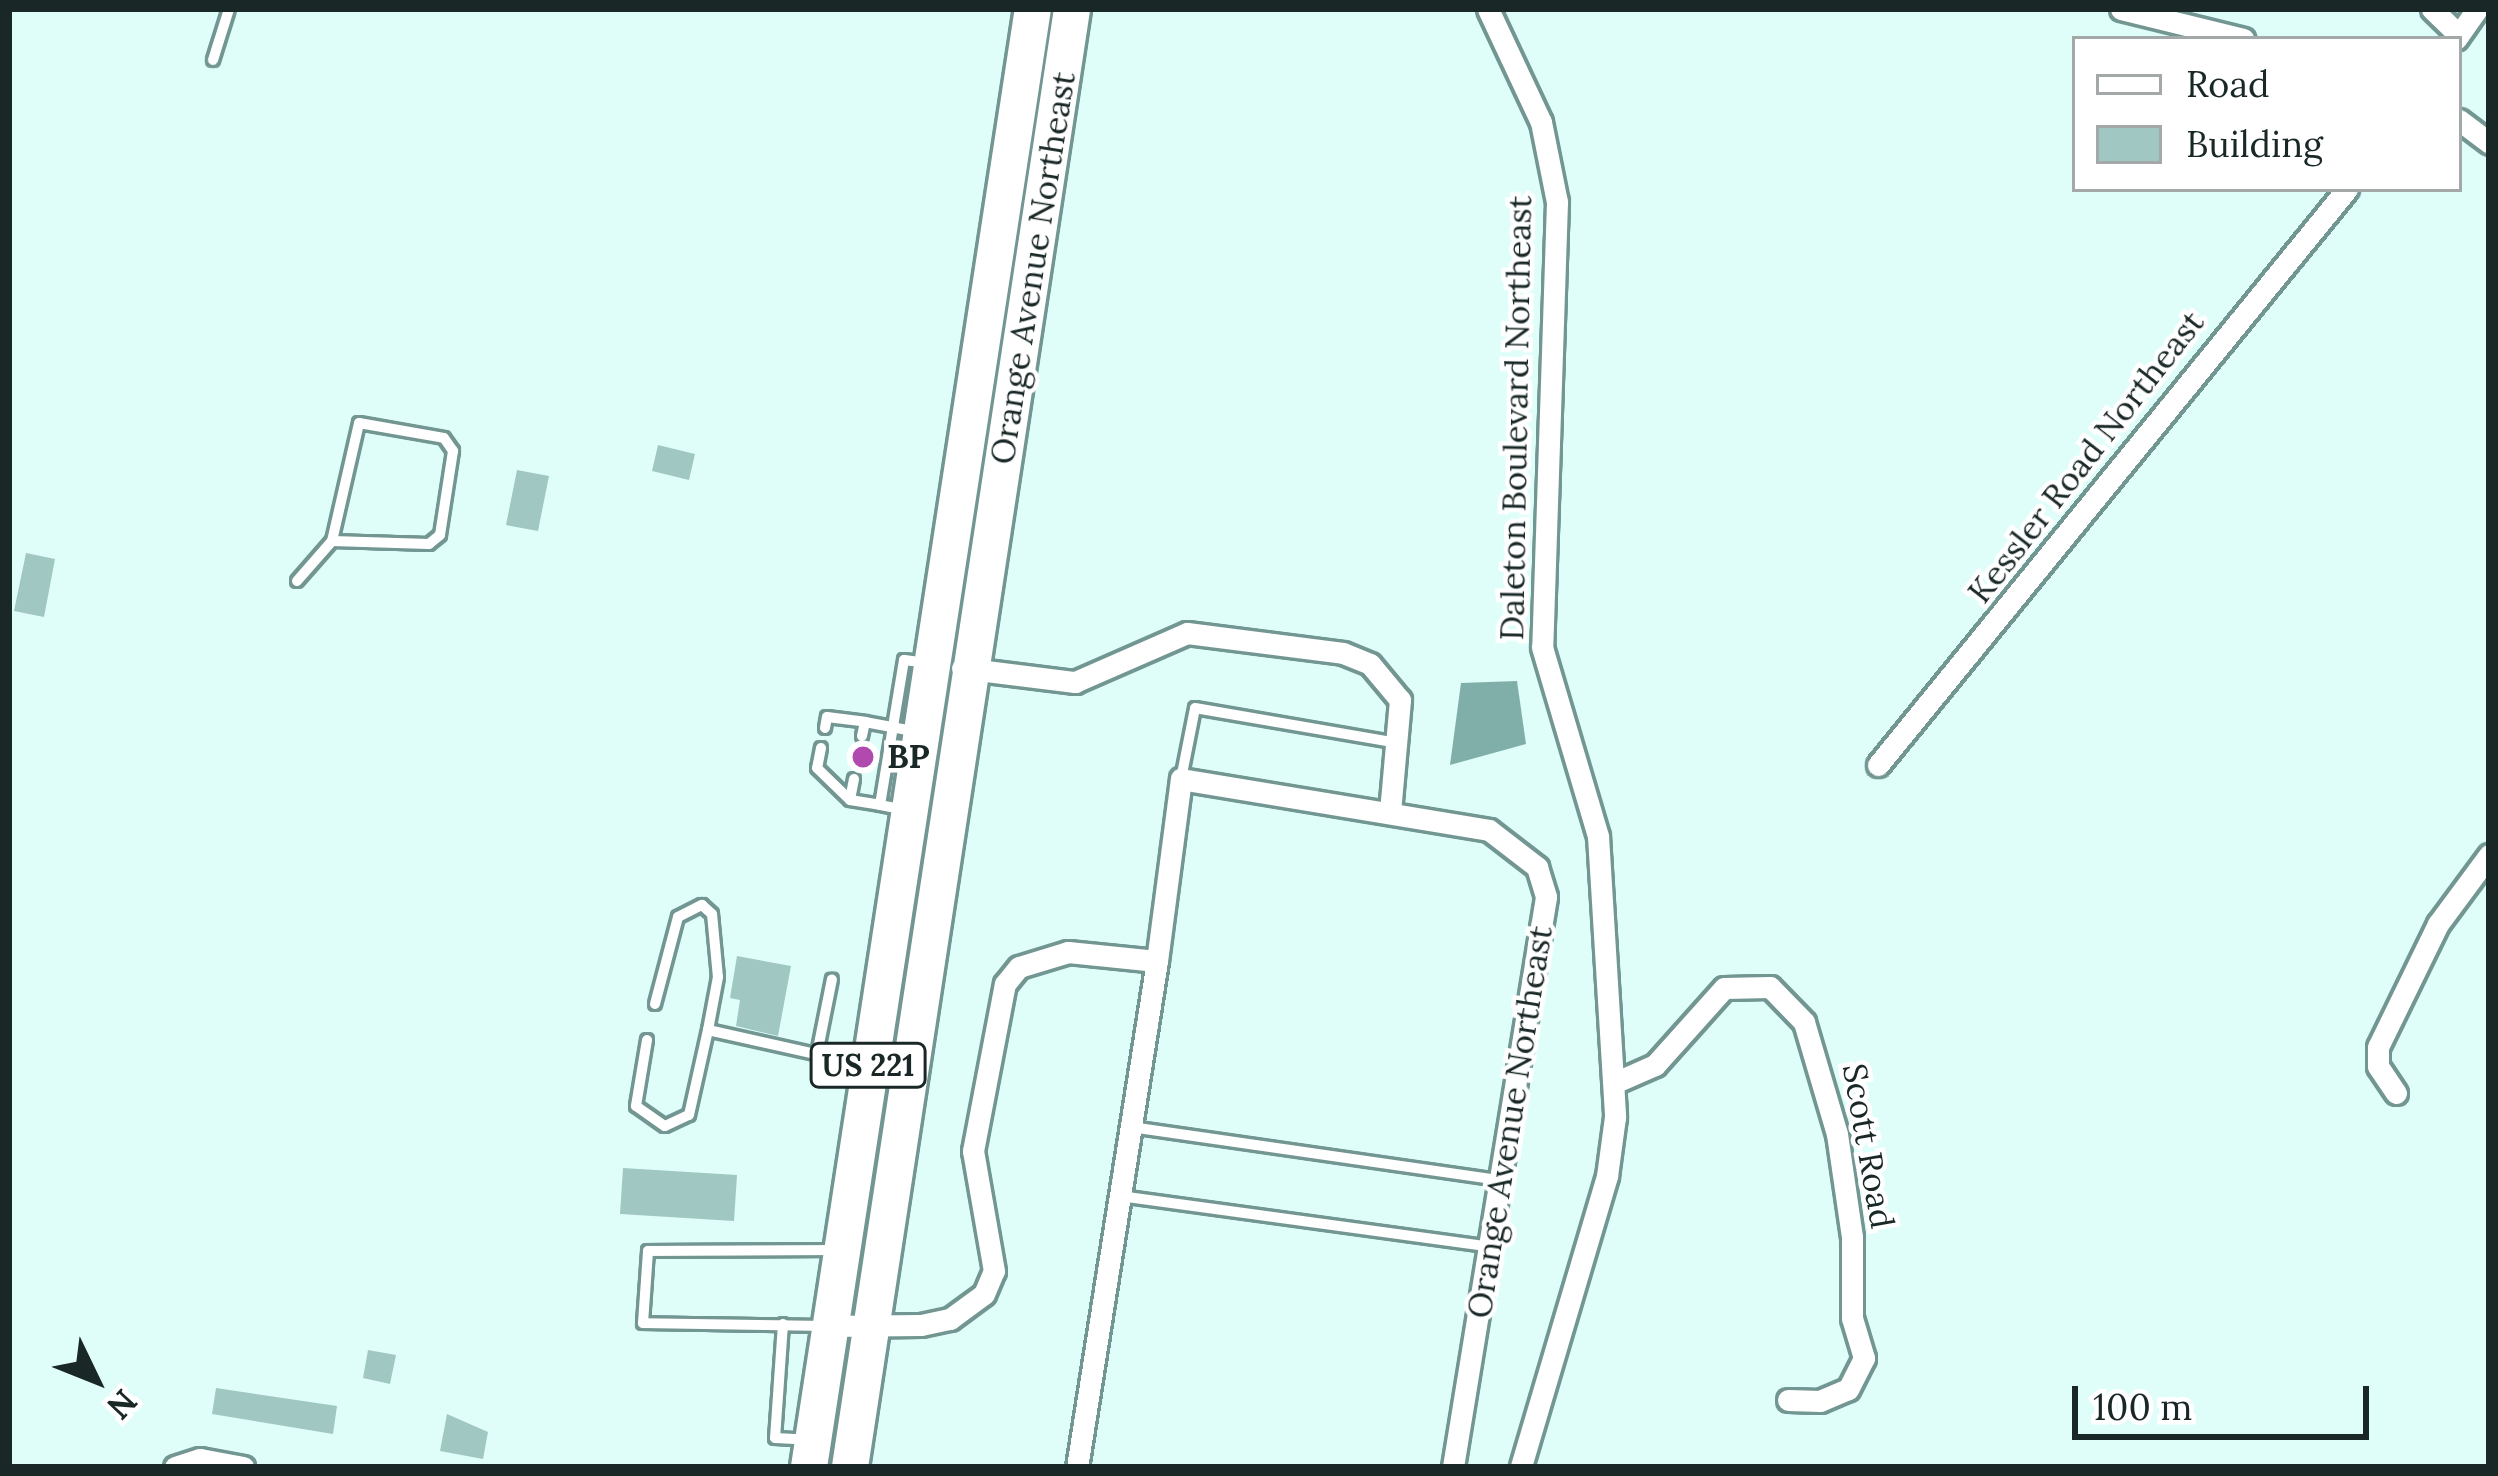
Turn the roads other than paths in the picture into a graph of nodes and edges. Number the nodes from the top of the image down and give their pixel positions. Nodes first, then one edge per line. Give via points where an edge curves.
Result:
1 (229, 9) edge
2 (1033, 9) edge
3 (1072, 9) edge
4 (1488, 9) edge
5 (2121, 9) edge
6 (2432, 9) edge
7 (2477, 9) edge
8 (2231, 36) edge
9 (2456, 36) edge
10 (2458, 36) edge
11 (213, 60) dead end
12 (2462, 122) edge
13 (2489, 143) edge
14 (2345, 192) edge
15 (332, 541) junction
16 (297, 581) dead end
17 (932, 664) junction
18 (970, 669) junction
19 (865, 722) junction
20 (825, 728) dead end
21 (907, 730) junction
22 (862, 736) dead end
23 (1400, 743) junction
24 (821, 748) dead end
25 (1877, 765) dead end
26 (854, 779) dead end
27 (1181, 779) junction
28 (850, 800) junction
29 (894, 808) junction
30 (1390, 812) junction
31 (2489, 855) edge
32 (1157, 961) junction
33 (832, 979) dead end
34 (655, 1004) dead end
35 (707, 1030) junction
36 (647, 1040) dead end
37 (817, 1054) junction
38 (868, 1065) junction
39 (1614, 1083) junction
40 (2396, 1093) dead end
41 (1131, 1127) junction
42 (1501, 1180) junction
43 (1120, 1196) junction
44 (1490, 1247) junction
45 (840, 1250) junction
46 (782, 1324) junction
47 (828, 1326) junction
48 (871, 1327) junction
49 (1788, 1400) dead end
50 (811, 1454) edge
51 (176, 1467) edge
52 (240, 1467) edge
53 (850, 1467) edge
54 (1078, 1467) edge
55 (1453, 1467) edge
56 (1521, 1467) edge

1 - 11 lane
2 - 17 highway, Orange Avenue Northeast / US 221
3 - 18 highway, Orange Avenue Northeast / US 221
4 - 39 street, Daleton Boulevard Northeast via 1541,122 1557,202 1542,647 1598,836
5 - 8 street
6 - 9 street
7 - 10 street
12 - 13 street
14 - 25 street, Kessler Road Northeast
15 - 15 lane via 359,423 444,438 453,452 440,535 429,544
15 - 16 lane
17 - 18 street
17 - 21 highway, Orange Avenue Northeast / US 221
18 - 23 street via 1075,682 1186,633 1342,653 1389,680 1400,700
18 - 48 highway, Orange Avenue Northeast / US 221
19 - 20 lane via 827,717
19 - 21 lane
19 - 22 lane
21 - 29 highway, Orange Avenue Northeast / US 221
23 - 27 lane via 1195,708
23 - 30 street
24 - 28 lane via 817,768
26 - 28 lane
27 - 30 street, Orange Avenue Northeast
27 - 32 street
28 - 29 lane
29 - 38 highway, Orange Avenue Northeast / US 221
30 - 42 street, Orange Avenue Northeast via 1489,830 1538,867 1546,897
31 - 40 street via 2438,924 2378,1047 2378,1066
32 - 41 street
32 - 48 street via 1068,952 1036,957 1005,984 973,1151 994,1271 984,1294 950,1319
33 - 37 lane
34 - 35 lane via 678,917 702,905 712,914 718,977
35 - 36 lane via 682,1124 646,1118 636,1106
35 - 37 lane
37 - 38 lane
38 - 45 highway, Orange Avenue Northeast / US 221
39 - 49 street, Scott Road via 1655,1065 1724,988 1770,987 1804,1022 1837,1134 1852,1237 1852,1318 1864,1358 1859,1378 1833,1397
39 - 56 street, Daleton Boulevard Northeast via 1607,1176
41 - 42 lane
41 - 43 street
42 - 44 street, Orange Avenue Northeast
43 - 44 lane
43 - 54 street
44 - 55 street, Orange Avenue Northeast
45 - 46 lane via 648,1250 643,1323
45 - 47 highway, Orange Avenue Northeast / US 221
46 - 47 lane
46 - 50 lane via 775,1438
47 - 48 street
47 - 50 highway, Orange Avenue Northeast / US 221
48 - 53 highway, Orange Avenue Northeast / US 221
51 - 52 street via 200,1460

